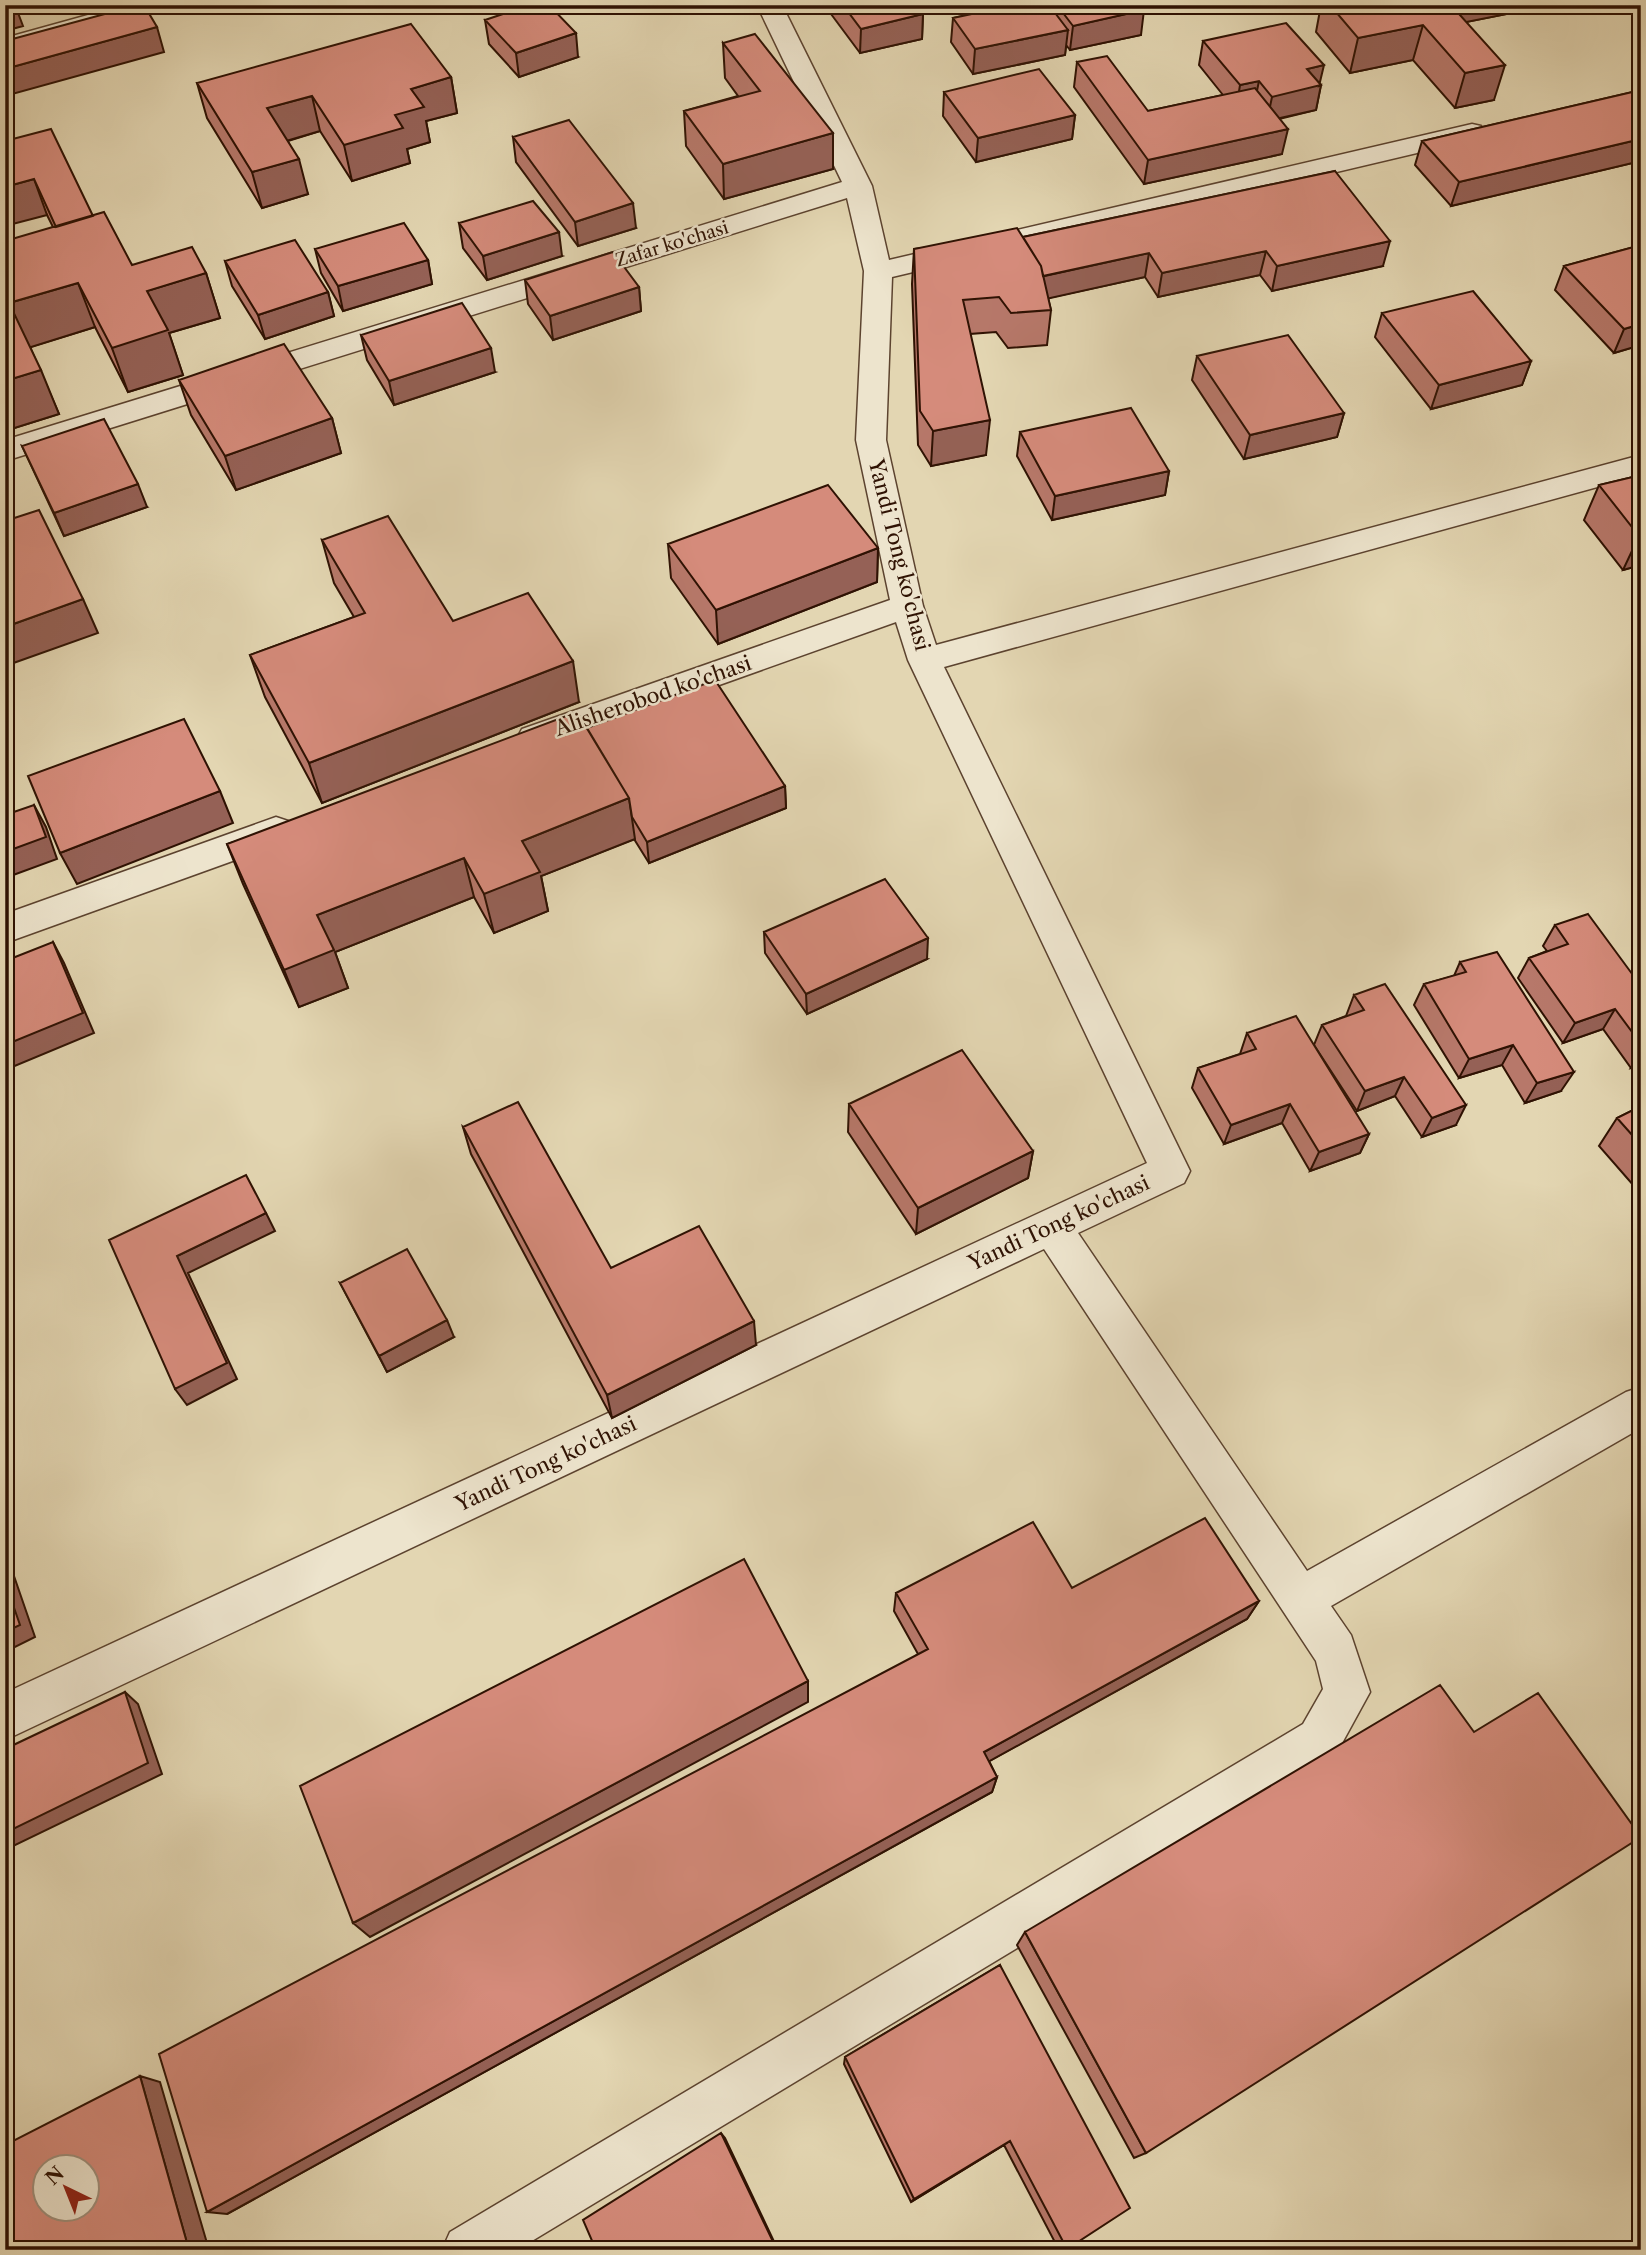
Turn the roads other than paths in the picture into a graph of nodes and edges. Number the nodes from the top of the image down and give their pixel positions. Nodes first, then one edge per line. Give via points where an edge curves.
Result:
1 (153, 5) edge
2 (769, 5) edge
3 (5, 46) edge
4 (1491, 128) edge
5 (858, 186) junction
6 (878, 271) junction
7 (5, 452) edge
8 (1641, 465) edge
9 (907, 606) junction
10 (924, 660) junction
11 (509, 746) edge
12 (302, 821) edge
13 (5, 929) edge
14 (1051, 1226) junction
15 (1641, 1406) edge
16 (1301, 1600) junction
17 (5, 1717) edge
18 (468, 2250) edge

1 - 3 street
2 - 5 street, Yandi Tong ko'chasi
4 - 6 street
5 - 6 street, Yandi Tong ko'chasi
5 - 7 street, Zafar ko'chasi
6 - 9 street, Yandi Tong ko'chasi via 872,440
8 - 10 street
9 - 10 street, Yandi Tong ko'chasi
9 - 11 street, Alisherobod ko'chasi
10 - 14 street, Yandi Tong ko'chasi via 1170,1171
12 - 13 street
14 - 16 street
14 - 17 street, Yandi Tong ko'chasi
15 - 16 street
16 - 18 street via 1335,1650 1347,1692 1319,1740

